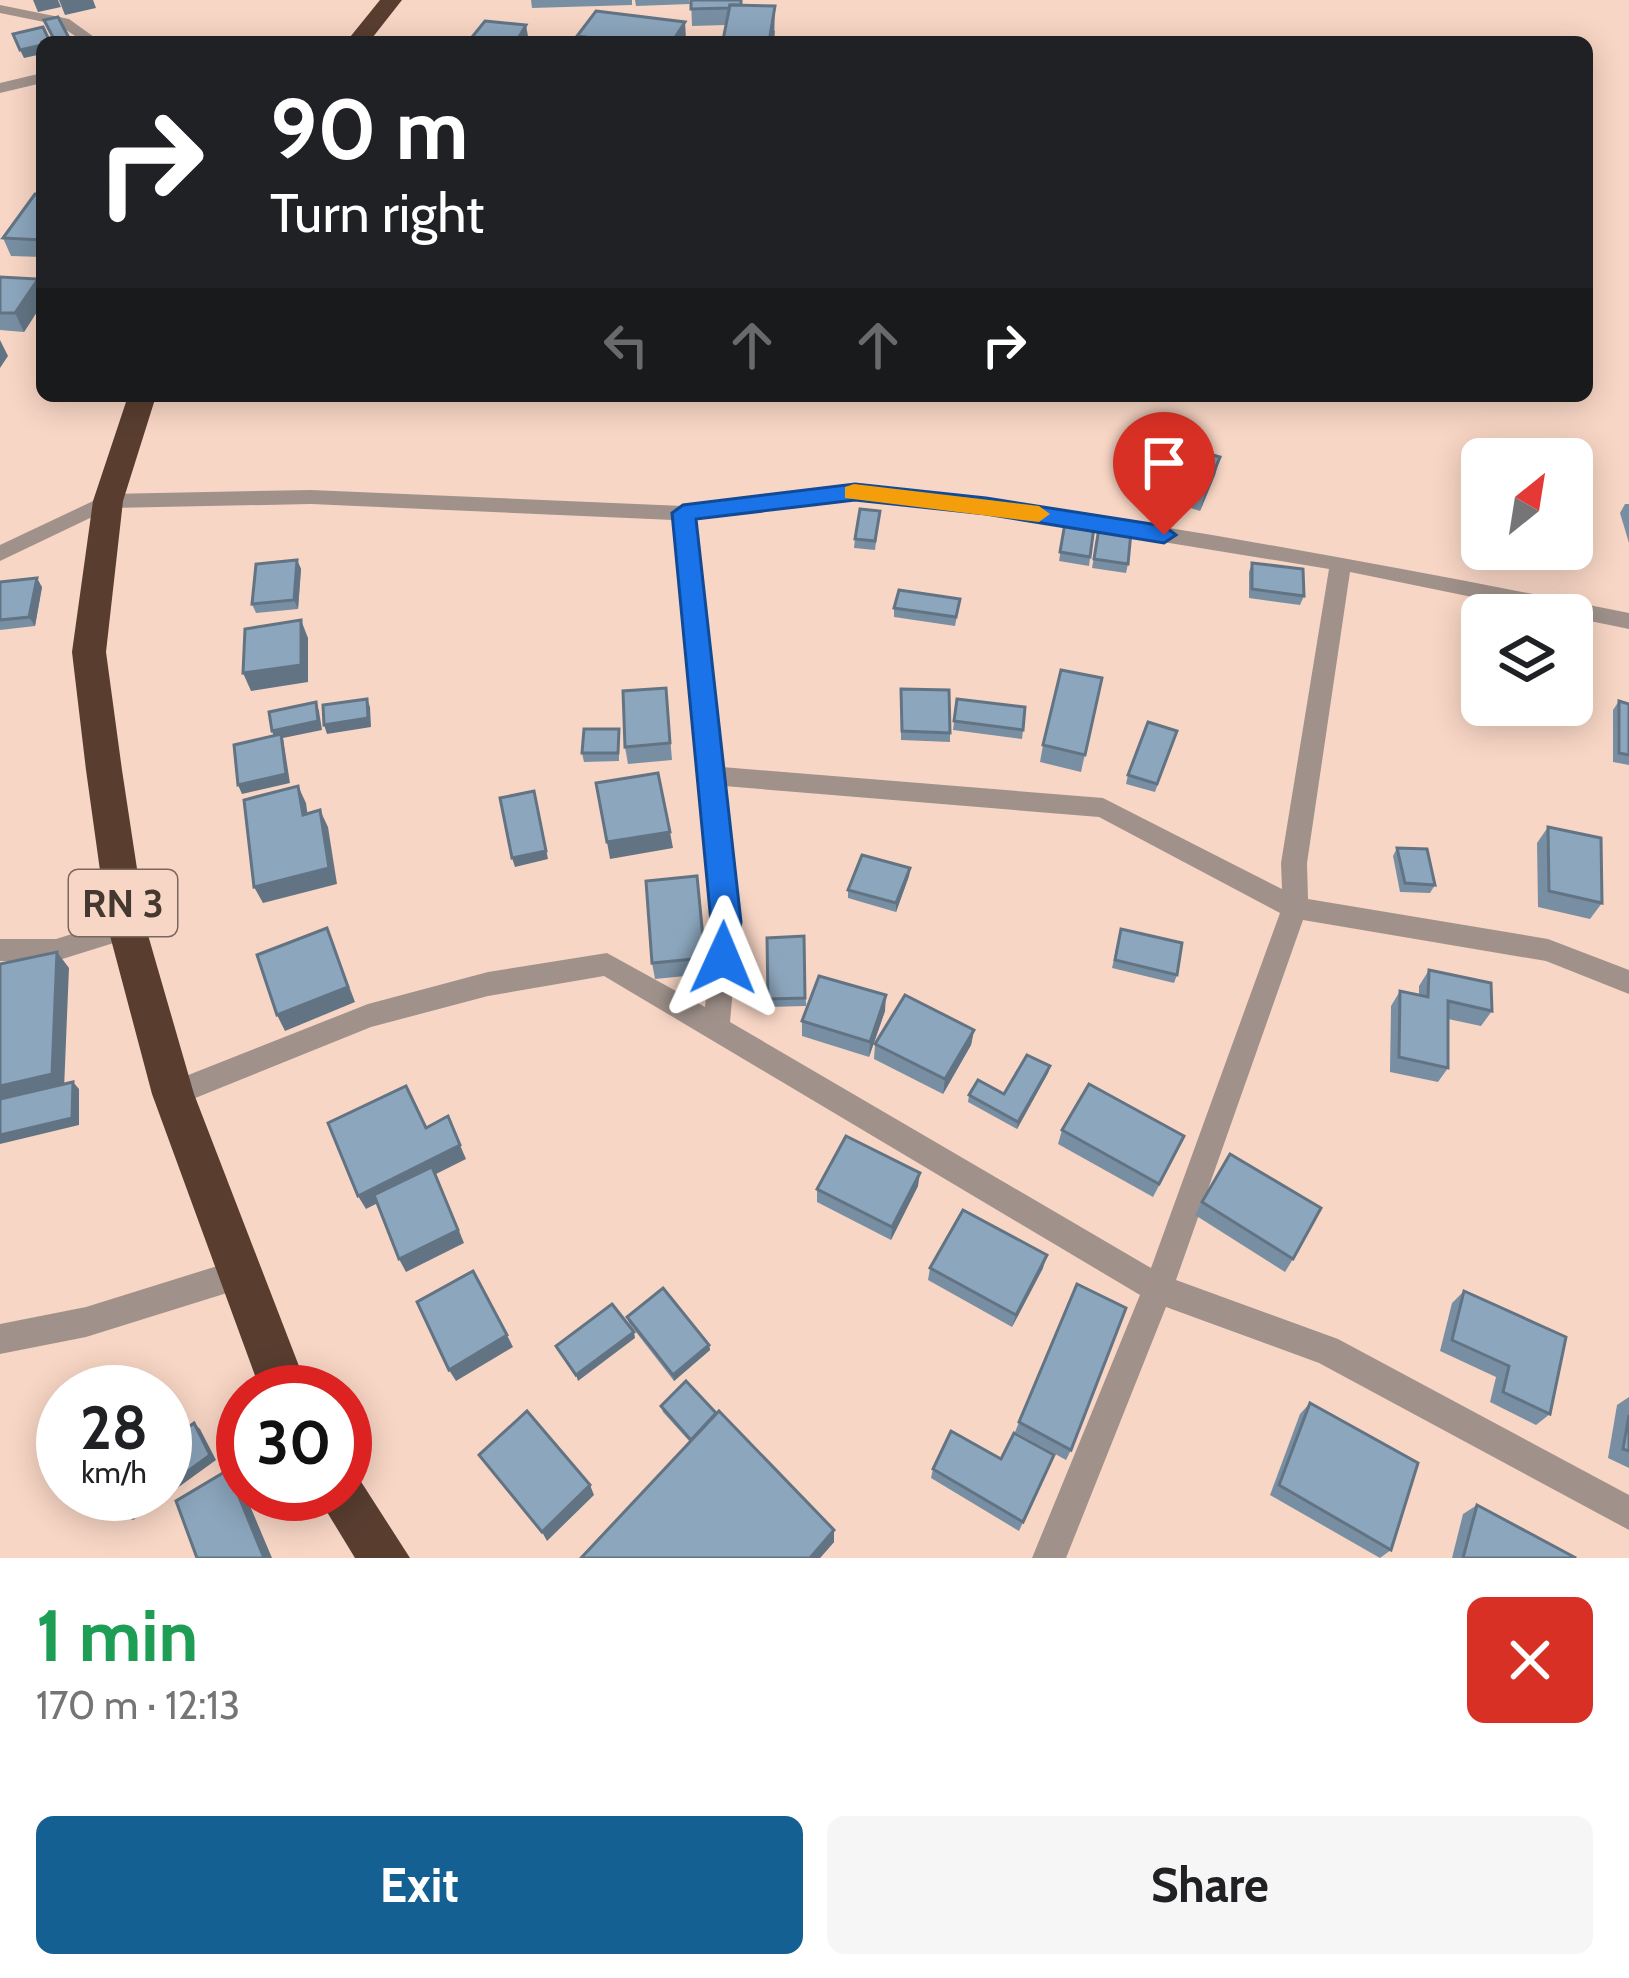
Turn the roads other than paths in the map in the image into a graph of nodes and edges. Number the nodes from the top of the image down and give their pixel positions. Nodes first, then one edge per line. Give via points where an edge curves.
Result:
1 (392, 0) edge
2 (0, 9) edge
3 (85, 36) edge
4 (362, 36) edge
5 (36, 79) edge
6 (0, 88) edge
7 (140, 402) edge
8 (108, 501) junction
9 (683, 513) junction
10 (0, 554) edge
11 (1342, 563) junction
12 (1629, 621) edge
13 (710, 775) junction
14 (1295, 908) junction
15 (127, 928) junction
16 (0, 950) edge
17 (1629, 982) edge
18 (716, 1029) junction
19 (173, 1094) junction
20 (243, 1273) junction
21 (1158, 1289) junction
22 (0, 1339) edge
23 (275, 1365) edge
24 (1629, 1514) edge
25 (359, 1521) edge
26 (385, 1558) edge
27 (1048, 1558) edge

1 - 4 highway
2 - 3 street via 64,22
5 - 6 street
7 - 8 highway, RN 3
8 - 9 street via 310,497
8 - 10 street
8 - 15 highway, RN 3 via 88,652
9 - 11 street via 855,492
9 - 13 street
11 - 12 street
11 - 14 street via 1294,862
13 - 14 street via 1103,808
13 - 18 street via 726,922
14 - 17 street via 1548,950
14 - 21 street
15 - 16 street via 56,950
15 - 19 highway, RN 3
18 - 19 street via 607,964 368,1016
18 - 21 street
19 - 20 highway, RN 3
20 - 22 street via 86,1322
20 - 23 highway, RN 3
21 - 24 street via 1327,1350
21 - 27 street
25 - 26 highway

